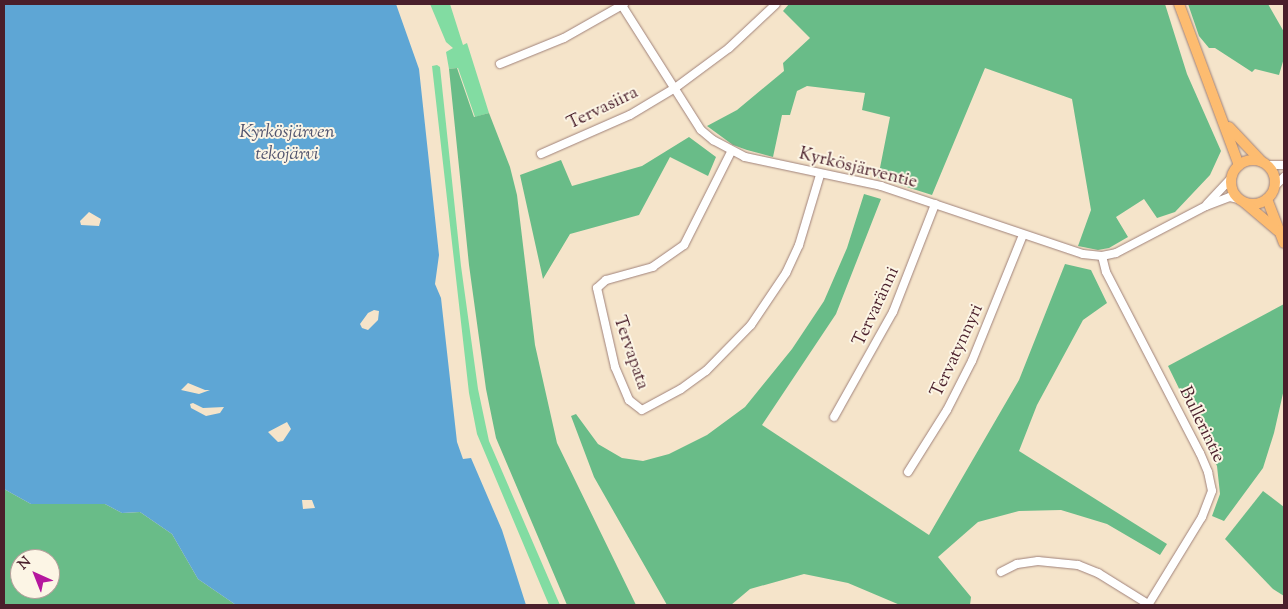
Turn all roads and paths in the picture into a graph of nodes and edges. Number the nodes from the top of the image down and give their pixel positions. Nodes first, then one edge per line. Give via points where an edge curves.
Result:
1 (622, 4) edge
2 (776, 4) edge
3 (1179, 4) edge
4 (500, 64) dead end
5 (675, 88) junction
6 (1225, 123) junction
7 (730, 152) junction
8 (541, 154) dead end
9 (1264, 164) junction
10 (1239, 165) junction
11 (1284, 165) edge
12 (820, 175) junction
13 (1284, 177) edge
14 (1231, 178) junction
15 (1275, 186) junction
16 (1267, 199) junction
17 (1241, 201) junction
18 (935, 204) junction
19 (1206, 206) junction
20 (1277, 231) junction
21 (1023, 235) junction
22 (1284, 243) edge
23 (1102, 256) junction
24 (834, 417) dead end
25 (908, 472) dead end
26 (1001, 572) dead end
27 (1148, 605) edge

1 - 4 street via 564,38
1 - 5 street, Kyrkösjärventie
2 - 5 street, Tervasiira via 730,48
3 - 6 main road
5 - 7 street, Kyrkösjärventie via 701,130
5 - 8 street, Tervasiira via 630,115
6 - 9 main road
6 - 10 main road
7 - 12 street, Kyrkösjärventie
7 - 12 street, Tervapata via 684,245 653,267 606,280 597,288 615,367 629,400 642,410 706,371 751,325 786,273 799,245
9 - 10 main road via 1253,160
9 - 11 street
9 - 15 main road via 1272,171
10 - 14 main road
12 - 18 street, Kyrkösjärventie via 881,186
13 - 15 street
14 - 17 main road via 1233,193
14 - 19 street, Kyrkösjärventie
15 - 16 main road
16 - 17 main road via 1260,203
16 - 20 main road
17 - 19 street, Kyrkösjärventie via 1230,197
17 - 20 main road
18 - 21 street, Kyrkösjärventie
18 - 24 street, Tervaränni via 893,312
19 - 23 street, Kyrkösjärventie via 1116,253
20 - 22 main road
21 - 23 street, Kyrkösjärventie via 1083,254
21 - 25 street, Tervatynnyri via 972,361 947,410
23 - 27 street, Bullerintie via 1106,272 1200,453 1212,491 1202,517
26 - 27 street via 1018,564 1038,561 1078,565

